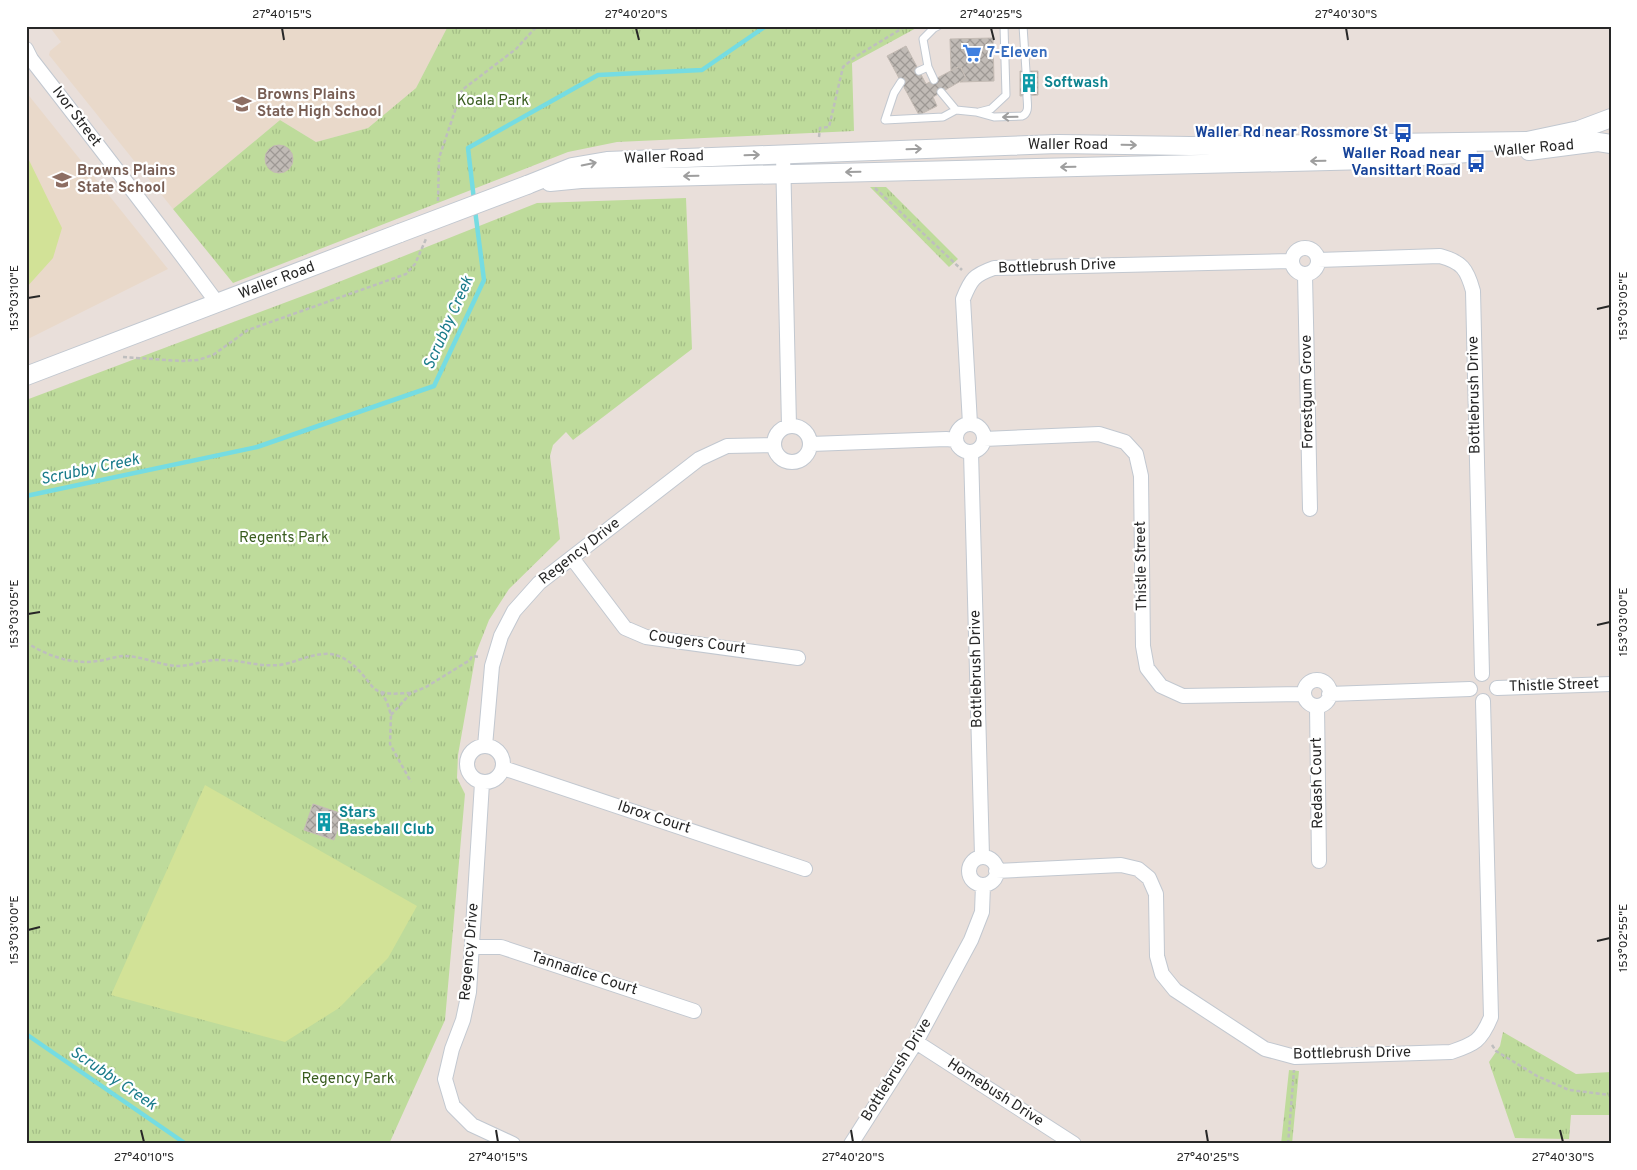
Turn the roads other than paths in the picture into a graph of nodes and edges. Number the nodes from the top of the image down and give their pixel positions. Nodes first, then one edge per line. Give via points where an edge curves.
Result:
1 (938, 26) edge
2 (1004, 26) edge
3 (1023, 26) edge
4 (26, 49) edge
5 (928, 68) junction
6 (1026, 71) dead end
7 (919, 72) dead end
8 (934, 80) dead end
9 (901, 82) dead end
10 (941, 92) dead end
11 (1027, 96) dead end
12 (956, 110) junction
13 (976, 112) junction
14 (1611, 118) edge
15 (1611, 144) edge
16 (984, 146) junction
17 (1190, 146) junction
18 (783, 154) junction
19 (1191, 164) junction
20 (985, 169) junction
21 (783, 174) junction
22 (527, 185) junction
23 (1291, 260) junction
24 (1318, 260) junction
25 (1305, 275) junction
26 (218, 304) junction
27 (26, 376) edge
28 (970, 424) junction
29 (789, 426) junction
30 (984, 439) junction
31 (956, 440) junction
32 (811, 444) junction
33 (774, 445) junction
34 (971, 452) junction
35 (1310, 509) dead end
36 (572, 558) junction
37 (798, 658) dead end
38 (1482, 674) junction
39 (1611, 684) edge
40 (1470, 688) junction
41 (1497, 688) junction
42 (1304, 694) junction
43 (1329, 694) junction
44 (1483, 702) junction
45 (1317, 706) junction
46 (485, 746) junction
47 (503, 768) junction
48 (482, 782) junction
49 (982, 856) junction
50 (1319, 861) dead end
51 (805, 869) dead end
52 (996, 871) junction
53 (983, 885) junction
54 (472, 947) junction
55 (694, 1011) dead end
56 (916, 1042) junction
57 (513, 1144) edge
58 (851, 1144) edge
59 (1074, 1144) edge

1 - 5 lane via 923,39
2 - 13 lane via 1006,95 991,109
3 - 6 lane
4 - 26 street, Ivor Street
5 - 7 lane
5 - 8 lane
9 - 12 lane via 894,92 885,120 943,117
10 - 12 lane
11 -> 13 lane via 1027,111 1022,116 994,117
12 - 13 lane
14 - 17 street, Waller Road via 1579,130 1527,141
15 -> 19 street, Waller Road via 1598,142 1533,151 1370,160
16 -> 17 street, Waller Road
18 -> 16 street, Waller Road
16 - 20 street
17 - 19 street
18 - 21 street
22 -> 18 street, Waller Road via 572,167 607,161
19 -> 20 street, Waller Road
20 -> 21 street, Waller Road
21 -> 22 street, Waller Road via 580,179
21 - 29 street
22 - 26 street, Waller Road, bridge
23 - 24 street via 1294,252 1302,248 1314,252
23 - 25 street via 1294,269
23 - 28 street, Bottlebrush Drive via 994,268 979,273 972,280 964,299
24 - 25 street via 1313,272
24 - 38 street, Bottlebrush Drive via 1440,256 1459,264 1469,277 1472,291
25 - 35 street, Forestgum Grove
26 - 27 street, Waller Road
28 - 30 street via 980,428
28 - 31 street via 959,429
29 - 32 street via 804,430
29 - 33 street via 777,432
30 - 34 street via 980,448
30 - 42 street, Thistle Street via 1099,434 1125,442 1136,454 1141,476 1143,646 1147,668 1161,686 1183,696
31 - 32 street
31 - 34 street via 961,449
32 - 33 street via 806,457 793,463 780,458
33 - 36 street, Regency Drive via 727,446 699,459
34 - 49 street, Bottlebrush Drive
36 - 37 street, Cougers Court via 625,628 646,637
36 - 46 street, Regency Drive via 539,583 514,611 500,636 492,666
38 - 40 street via 1472,680
38 - 41 street via 1491,676
39 - 41 street, Thistle Street
40 - 43 street
40 - 44 street via 1476,699
41 - 44 street via 1495,696
42 - 43 street via 1307,684 1316,680 1326,684
42 - 45 street via 1308,702
43 - 45 street via 1325,702
44 - 52 street, Bottlebrush Drive via 1491,1017 1484,1033 1470,1045 1451,1052 1295,1056 1265,1049 1175,990 1162,974 1157,956 1156,894 1149,878 1138,869 1120,865
45 - 50 street, Redash Court
46 - 47 street via 499,752
46 - 48 street via 474,750 466,766 472,777
47 - 48 street via 493,781
47 - 51 street, Ibrox Court
48 - 54 street, Regency Drive
49 - 52 street via 994,862
49 - 53 street via 970,864 969,873 974,881
52 - 53 street via 994,879
53 - 56 street, Bottlebrush Drive via 982,912 971,940
54 - 55 street, Tannadice Court via 501,947
54 - 57 street, Regency Drive via 469,992 445,1079 453,1106 472,1126
56 - 58 street, Bottlebrush Drive
56 - 59 street, Homebush Drive

